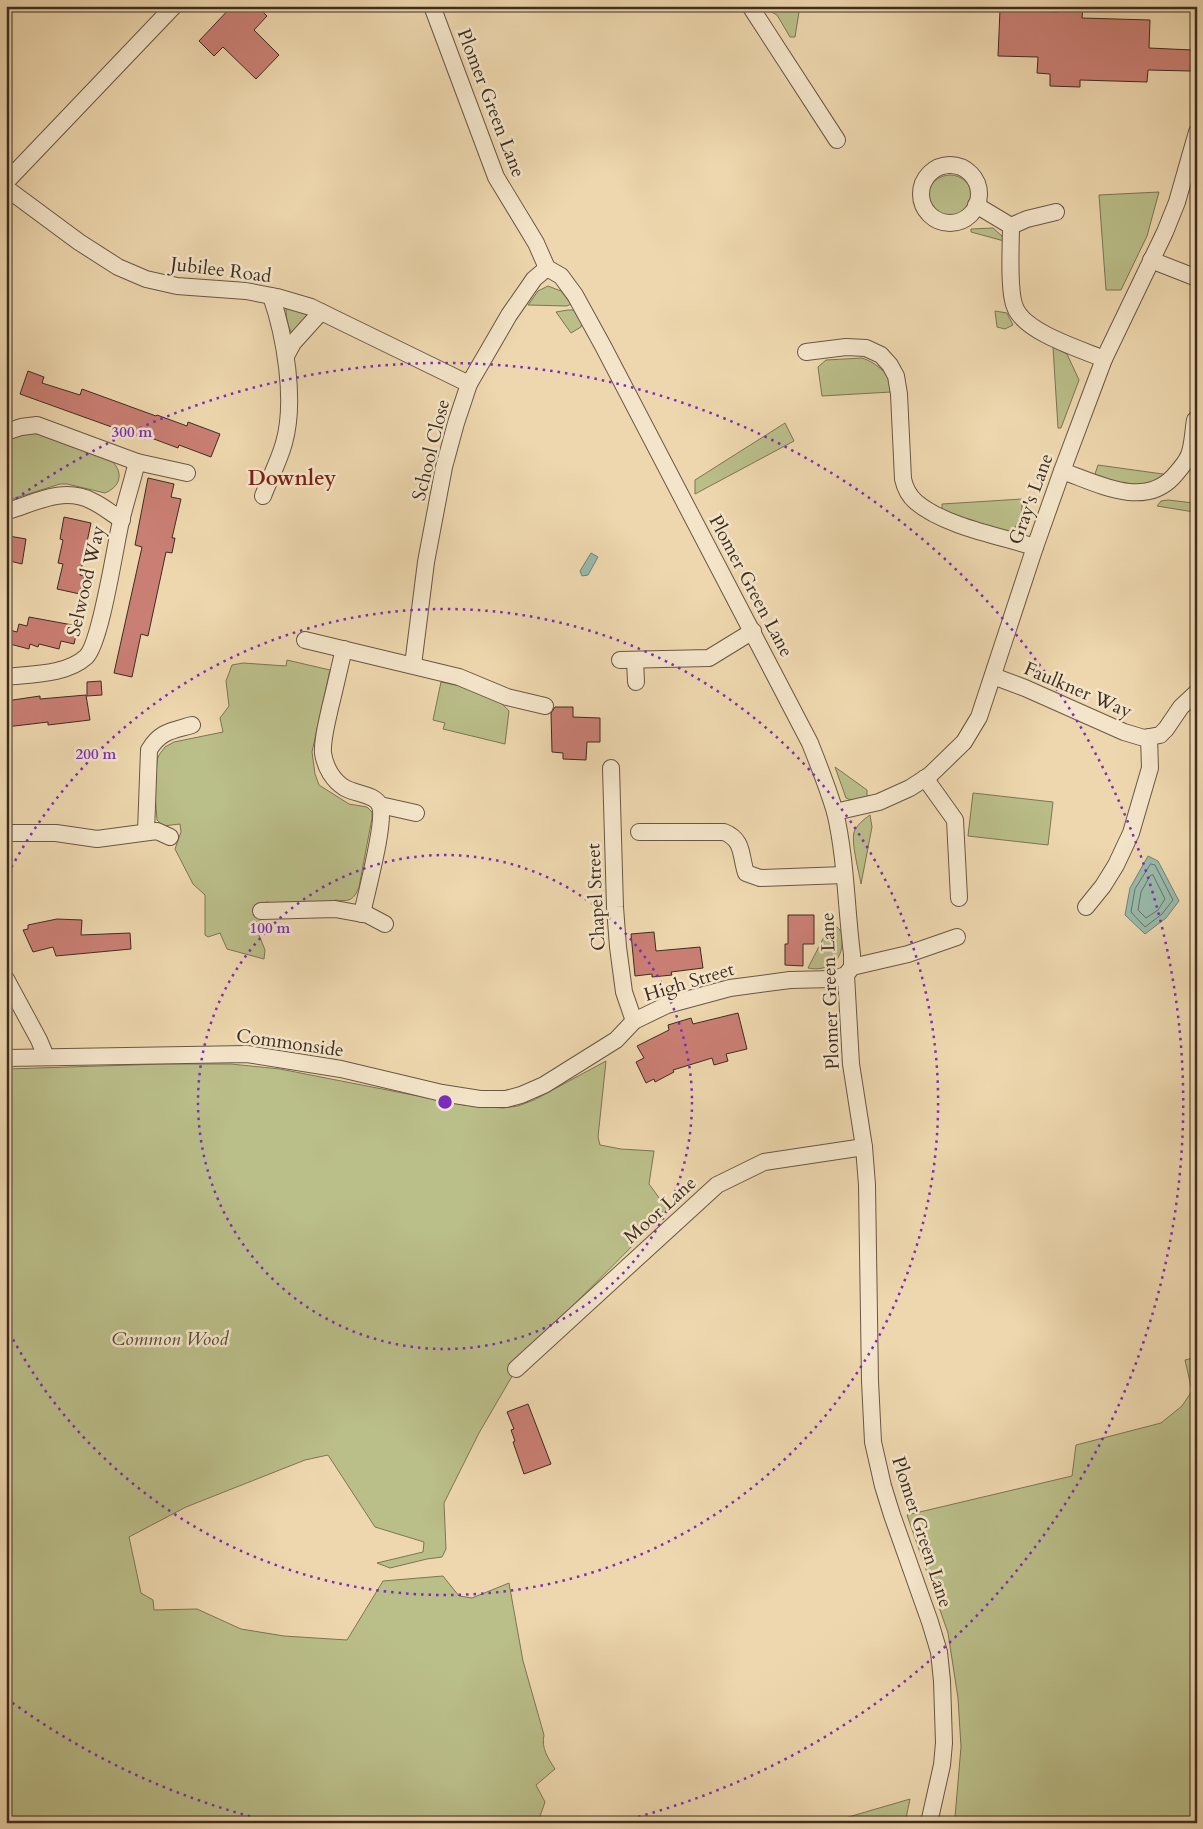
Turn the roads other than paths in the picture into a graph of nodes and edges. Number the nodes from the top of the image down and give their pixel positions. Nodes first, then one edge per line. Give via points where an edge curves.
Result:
1 (174, 6) edge
2 (432, 6) edge
3 (750, 6) edge
4 (1197, 134) edge
5 (837, 140) dead end
6 (6, 182) edge
7 (6, 188) edge
8 (976, 205) dead end
9 (1056, 212) dead end
10 (1011, 226) junction
11 (1151, 260) junction
12 (547, 268) junction
13 (1197, 278) edge
14 (271, 296) junction
15 (321, 312) junction
16 (806, 352) dead end
17 (286, 356) junction
18 (1104, 359) junction
19 (469, 384) junction
20 (1194, 420) dead end
21 (6, 432) edge
22 (137, 462) junction
23 (1062, 471) junction
24 (187, 473) dead end
25 (263, 496) dead end
26 (6, 510) edge
27 (122, 520) junction
28 (1035, 547) junction
29 (753, 631) junction
30 (305, 640) dead end
31 (344, 649) junction
32 (413, 665) junction
33 (992, 676) junction
34 (6, 677) edge
35 (636, 682) dead end
36 (1197, 692) edge
37 (545, 706) dead end
38 (192, 726) dead end
39 (1149, 737) junction
40 (611, 768) dead end
41 (925, 778) junction
42 (380, 804) junction
43 (835, 812) junction
44 (416, 813) dead end
45 (146, 832) junction
46 (640, 832) dead end
47 (6, 835) edge
48 (170, 837) dead end
49 (844, 874) junction
50 (959, 898) dead end
51 (1086, 907) dead end
52 (261, 911) dead end
53 (362, 914) junction
54 (385, 924) dead end
55 (957, 937) dead end
56 (849, 971) junction
57 (6, 979) edge
58 (634, 1021) junction
59 (46, 1057) junction
60 (6, 1058) edge
61 (506, 1098) joint
62 (864, 1147) junction
63 (516, 1369) dead end
64 (929, 1823) edge

1 - 6 street
2 - 12 street, Plomer Green Lane via 496,177 536,243
3 - 5 street
4 - 11 street, Gray's Lane via 1177,202
7 - 14 street, Jubilee Road via 79,242 118,267 146,279 176,286
8 - 10 street
9 - 10 street
10 - 18 street via 1012,295 1022,319
11 - 13 street
11 - 18 street, Gray's Lane
12 - 19 street, School Close via 534,279 509,315
12 - 29 street, Plomer Green Lane via 561,276 575,295
14 - 15 street, Jubilee Road
14 - 17 street
15 - 17 street via 293,343
15 - 19 street, Jubilee Road
16 - 28 street via 846,347 866,348 881,355 896,376 903,479 914,501 956,523
17 - 25 street via 288,425
18 - 23 street, Gray's Lane
19 - 32 street, School Close via 444,467 426,562
20 - 23 street via 1186,461 1169,481 1155,491 1141,494 1123,491
21 - 22 street via 21,426 37,425
22 - 24 street
22 - 27 street, Selwood Way
23 - 28 street, Gray's Lane
26 - 27 street, Selwood Way via 54,495 74,494 92,500
27 - 34 street, Selwood Way via 97,636 87,656 73,666 54,671
28 - 33 street, Gray's Lane
29 - 35 street via 709,658 628,660
29 - 43 street, Plomer Green Lane via 810,743
30 - 31 street
31 - 32 street
31 - 42 street via 323,753 330,772 343,787 375,798
32 - 37 street
33 - 39 street, Faulkner Way via 1134,736
33 - 41 street, Gray's Lane via 979,717 964,742
36 - 39 street, Faulkner Way via 1181,706 1166,729
38 - 45 street via 166,732 155,740 149,750
39 - 51 street, Faulkner Way via 1150,768 1131,833 1116,866
40 - 58 street, Chapel Street via 618,947 624,992
41 - 43 street, Gray's Lane via 879,802
41 - 50 street via 955,820
42 - 44 street
42 - 53 street via 381,825
43 - 49 street, Plomer Green Lane
45 - 47 street via 97,839 56,833
45 - 48 street via 156,831
46 - 49 street via 724,832 734,836 740,846 746,873 760,878
49 - 56 street, Plomer Green Lane via 852,954
52 - 53 street via 335,909
53 - 54 street
55 - 56 street, High Street
56 - 58 street, High Street via 833,979 780,981 730,988 667,1006
56 - 62 street, Plomer Green Lane via 851,1064
57 - 59 street
58 - 61 street, High Street via 599,1052 544,1085
59 - 60 street, Commonside
59 - 61 street, Commonside via 247,1054 341,1070 442,1093 480,1099
62 - 63 street, Moor Lane via 764,1162 717,1185
62 - 64 street, Plomer Green Lane via 873,1442 883,1486 934,1637 942,1681 944,1743

